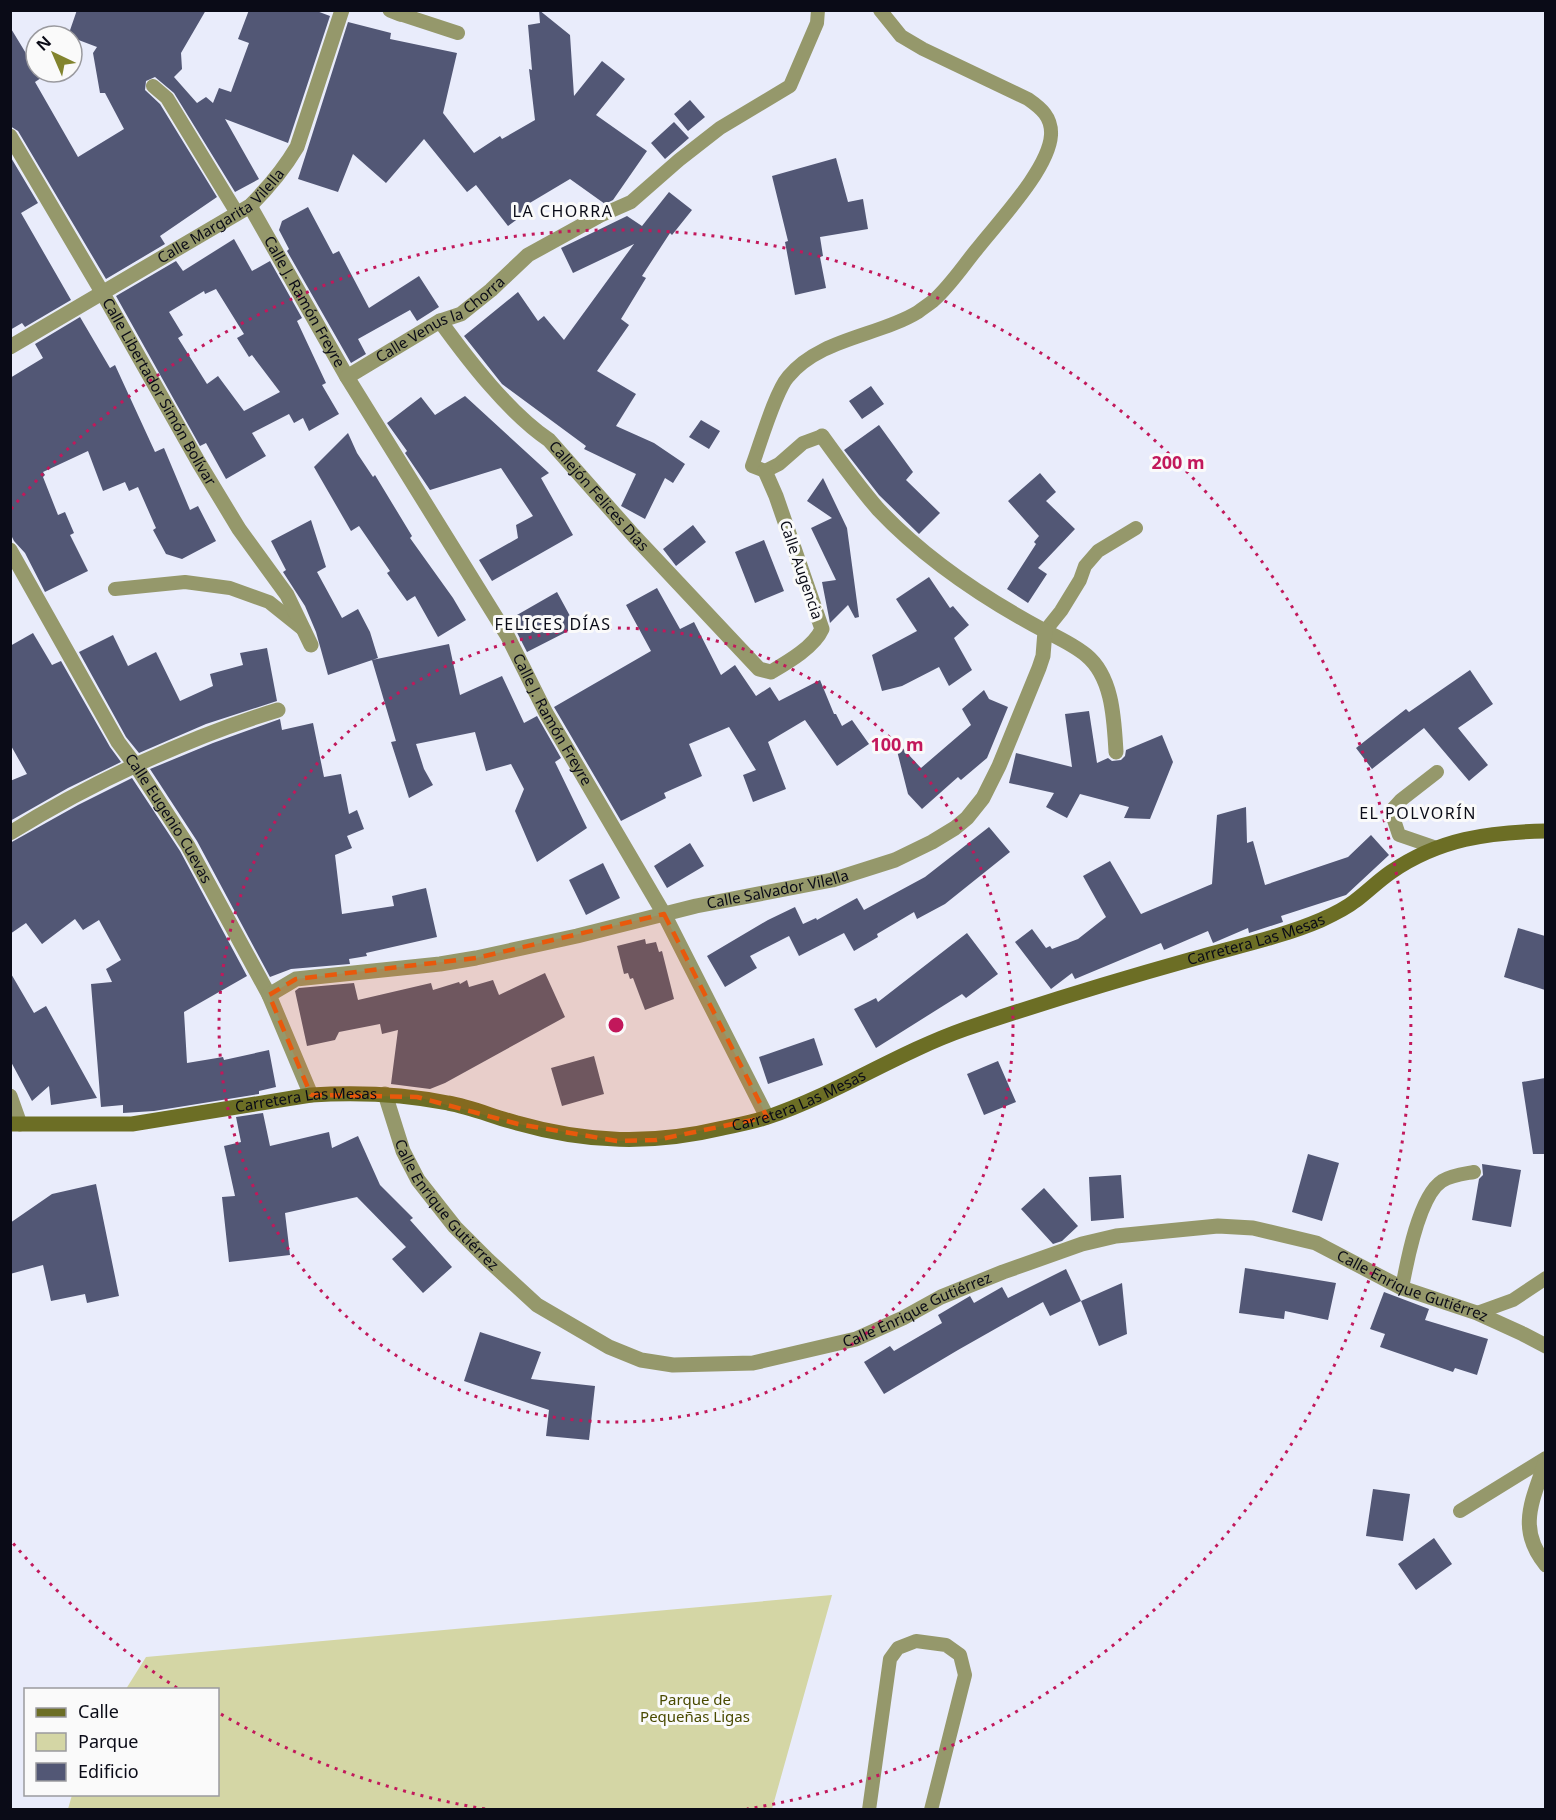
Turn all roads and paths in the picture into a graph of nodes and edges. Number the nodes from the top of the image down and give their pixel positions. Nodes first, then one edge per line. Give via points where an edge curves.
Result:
1 (342, 10) edge
2 (818, 10) edge
3 (880, 10) edge
4 (398, 12) edge
5 (458, 33) dead end
6 (153, 86) dead end
7 (10, 136) edge
8 (243, 209) junction
9 (597, 217) joint
10 (102, 292) junction
11 (440, 321) junction
12 (10, 347) edge
13 (348, 376) junction
14 (822, 436) joint
15 (758, 468) junction
16 (1136, 528) dead end
17 (10, 550) edge
18 (115, 589) dead end
19 (1045, 631) junction
20 (308, 638) joint
21 (759, 669) joint
22 (278, 710) dead end
23 (1116, 752) dead end
24 (136, 766) junction
25 (1437, 772) dead end
26 (1545, 831) edge
27 (10, 834) edge
28 (1434, 847) junction
29 (664, 914) junction
30 (269, 995) junction
31 (385, 1094) junction
32 (311, 1095) junction
33 (10, 1096) edge
34 (766, 1117) junction
35 (15, 1124) edge
36 (1474, 1172) dead end
37 (1545, 1278) edge
38 (1402, 1288) junction
39 (1477, 1313) junction
40 (1545, 1347) edge
41 (1545, 1459) edge
42 (1460, 1511) dead end
43 (1545, 1565) edge
44 (869, 1809) edge
45 (931, 1809) edge

1 - 8 street, Calle Margarita Vilella via 297,147 281,172
2 - 9 lane via 817,23 790,86 720,128 631,202
3 - 15 lane via 901,36 923,50 1028,99 1043,110 1052,133 1049,146 1027,186 932,302 915,313 833,346 804,362 787,378
4 - 5 lane
6 - 8 lane via 167,98
7 - 10 street, Calle Libertador Simón Bolívar
8 - 10 street, Calle Margarita Vilella
8 - 13 street, Calle J. Ramón Freyre
9 - 11 street, Calle Venus la Chorra via 528,255 461,314
10 - 12 street, Calle Margarita Vilella
10 - 20 street, Calle Libertador Simón Bolívar via 199,463 239,529 287,595
11 - 13 street, Calle Venus la Chorra
11 - 21 street, Callejón Felices Días via 493,386 549,440
13 - 29 street, Calle J. Ramón Freyre via 507,635 546,713
14 - 15 lane via 803,443 779,464
14 - 19 street via 879,509 920,548 1008,611
15 - 21 street, Calle Augencia via 776,496 822,629 808,645 771,672
16 - 19 lane via 1098,551
17 - 24 street, Calle Eugenio Cuevas via 118,742
18 - 20 lane via 185,582 230,588 269,602
19 - 23 street via 1088,656 1100,672 1114,718
19 - 29 street, Calle Salvador Vilella via 1043,656 999,766 983,798 955,828 866,870
22 - 24 street
24 - 27 street
24 - 30 street, Calle Eugenio Cuevas via 188,846
25 - 28 lane via 1391,811 1399,835
26 - 28 street, Carretera Las Mesas via 1508,832
28 - 34 street, Carretera Las Mesas via 1389,873 1352,904 1319,920 964,1029
29 - 30 street, Calle Salvador Vilella via 476,958 296,979
29 - 34 street, Calle J. Ramón Freyre
30 - 32 street, Calle Eugenio Cuevas
31 - 32 street, Carretera Las Mesas
31 - 34 street, Carretera Las Mesas via 452,1103 518,1124 617,1141 656,1140
31 - 38 street, Calle Enrique Gutiérrez via 418,1180 455,1227 537,1305 609,1347 641,1360 673,1365 753,1363 856,1339 941,1297 1082,1244 1116,1236 1218,1226 1253,1228 1316,1243
32 - 35 street, Carretera Las Mesas via 132,1124
33 - 35 street
36 - 38 lane via 1443,1180 1428,1196
37 - 39 lane via 1513,1300
38 - 39 street, Calle Enrique Gutiérrez
39 - 40 street, Calle Enrique Gutiérrez
41 - 42 lane
41 - 43 street via 1528,1525 1537,1555
44 - 45 lane via 890,1659 898,1648 916,1641 946,1645 960,1655 965,1675

